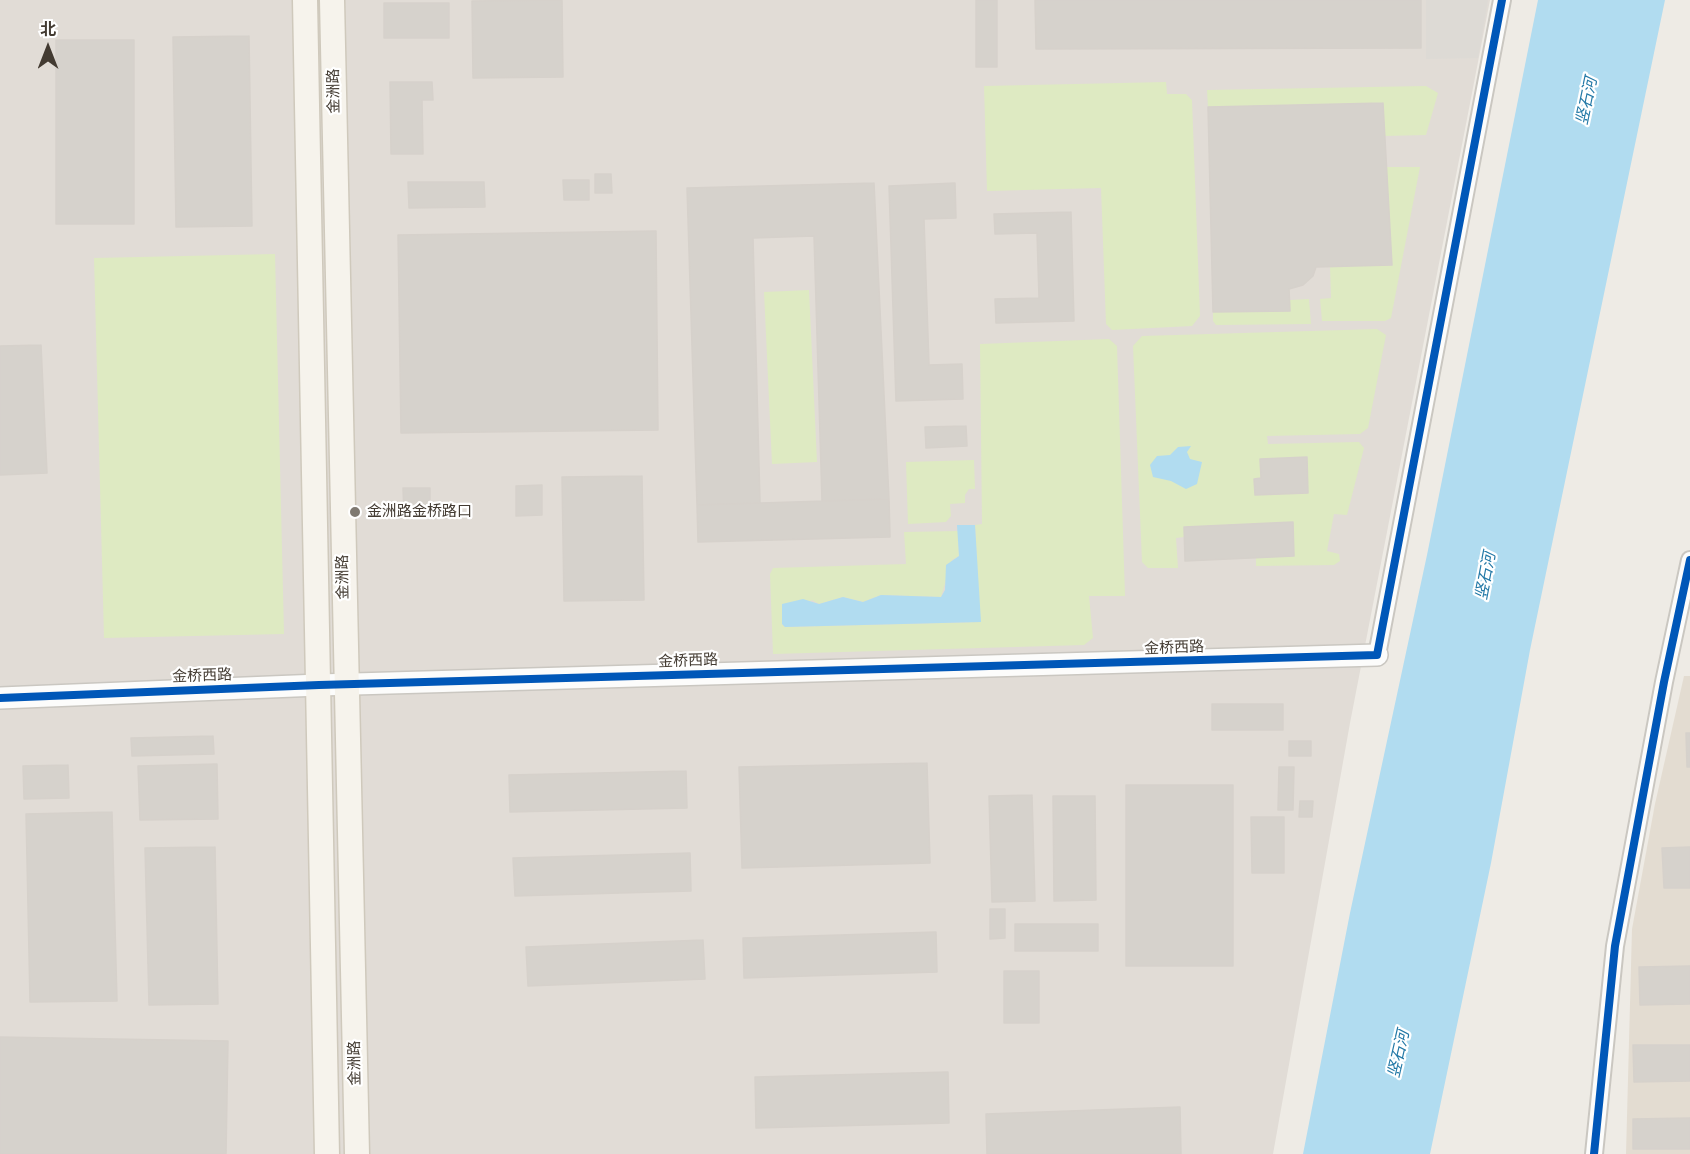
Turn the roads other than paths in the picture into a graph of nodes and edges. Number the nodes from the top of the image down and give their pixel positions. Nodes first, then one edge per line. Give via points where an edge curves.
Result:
1 (305, 0) edge
2 (332, 0) edge
3 (1502, 0) edge
4 (1690, 560) edge
5 (1377, 655) joint
6 (346, 685) junction
7 (319, 686) junction
8 (0, 698) edge
9 (327, 1154) edge
10 (357, 1154) edge
11 (1594, 1154) edge

1 - 7 main road, 金洲路
2 - 6 main road, 金洲路
3 - 5 street
4 - 11 street via 1615,946
5 - 6 street, 金桥西路
6 - 7 street, 金桥西路
6 - 10 main road, 金洲路
7 - 8 street, 金桥西路
7 - 9 main road, 金洲路

